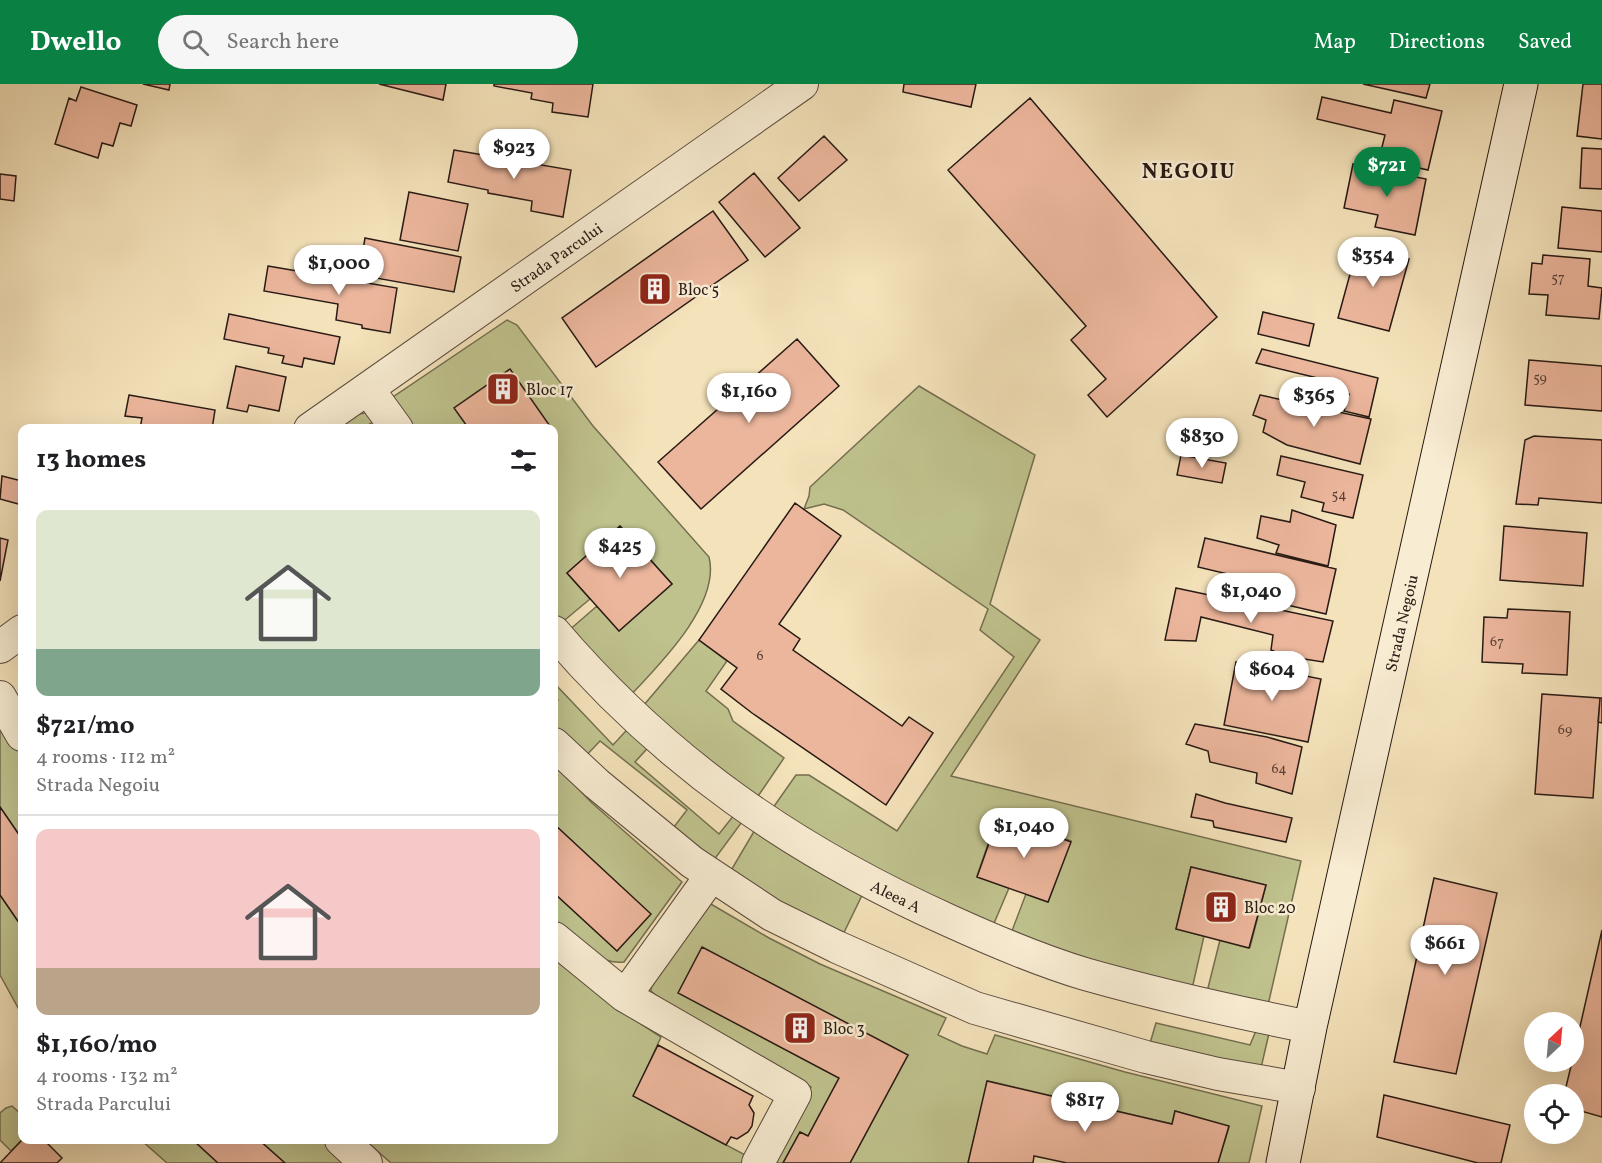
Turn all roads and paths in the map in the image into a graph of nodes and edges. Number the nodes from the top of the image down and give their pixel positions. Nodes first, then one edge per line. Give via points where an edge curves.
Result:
1 (802, 84) edge
2 (1521, 84) edge
3 (368, 389) junction
4 (319, 424) edge
5 (392, 424) edge
6 (18, 634) edge
7 (558, 636) edge
8 (0, 647) edge
9 (0, 697) edge
10 (18, 728) edge
11 (558, 748) edge
12 (711, 876) junction
13 (558, 941) edge
14 (625, 996) junction
15 (1310, 1027) junction
16 (1299, 1088) junction
17 (345, 1144) edge
18 (366, 1163) edge
19 (758, 1163) edge
20 (1283, 1163) edge

1 - 3 street, Strada Parcului
2 - 15 main road, Strada Negoiu
3 - 4 street, Strada Parcului
3 - 5 street
6 - 8 street
7 - 15 street, Aleea A via 631,714 701,775 796,841 868,883 998,942 1084,974
9 - 10 street
11 - 12 street
12 - 14 street
12 - 16 street via 807,934 975,1008 1146,1057
13 - 14 street
14 - 19 street via 795,1094
15 - 16 main road, Strada Negoiu
16 - 20 main road, Strada Negoiu
17 - 18 street

